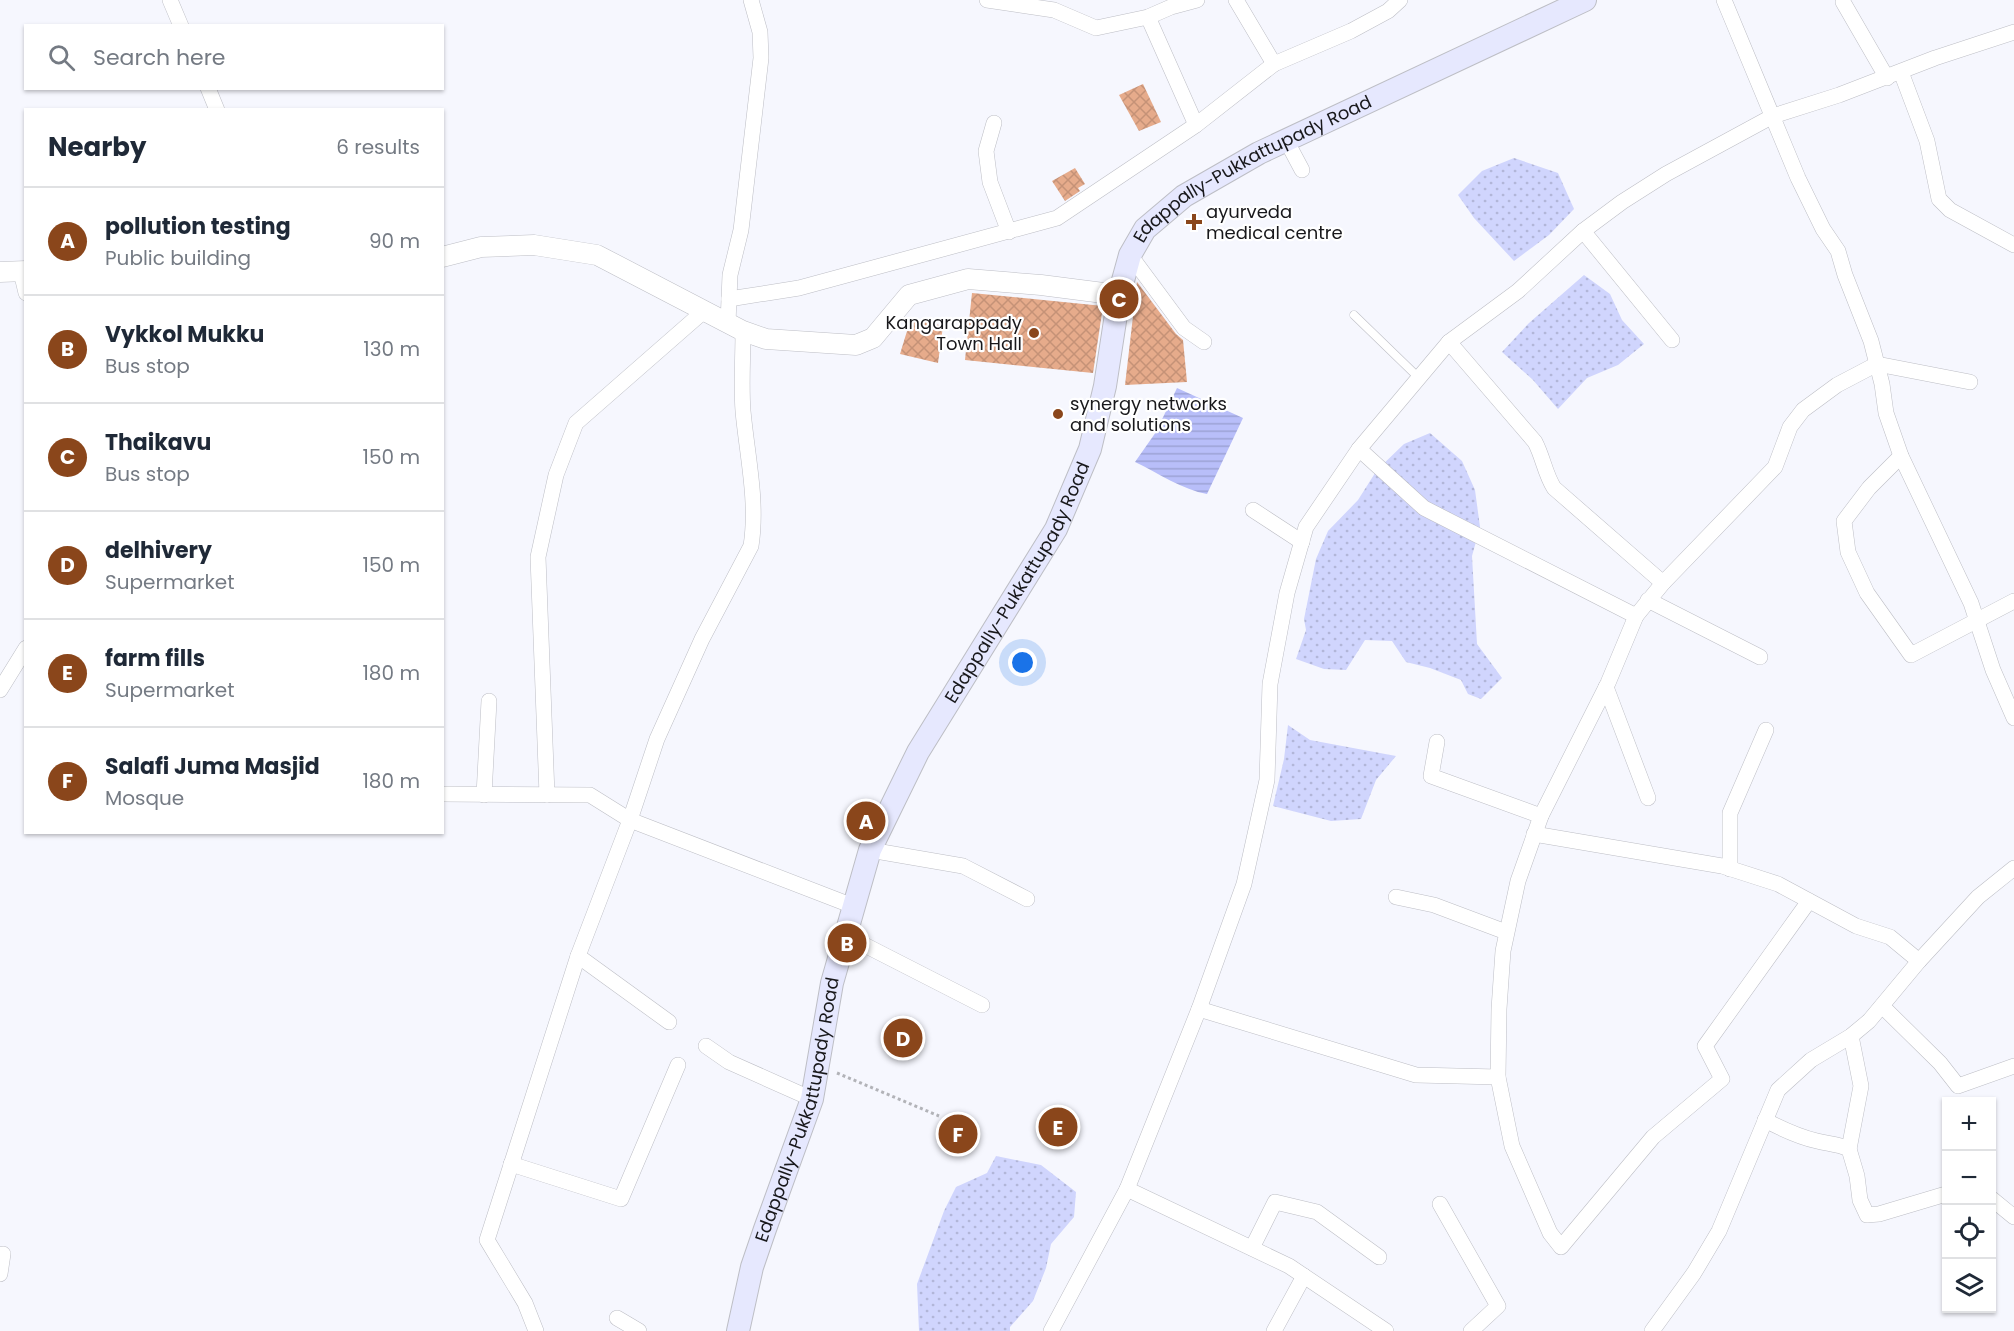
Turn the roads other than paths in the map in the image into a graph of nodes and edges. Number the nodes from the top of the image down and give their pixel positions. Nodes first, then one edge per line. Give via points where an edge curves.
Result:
1 (170, 0) edge
2 (751, 0) edge
3 (987, 0) edge
4 (1236, 0) edge
5 (1400, 0) edge
6 (1585, 0) edge
7 (1724, 0) edge
8 (1191, 1) edge
9 (1843, 2) dead end
10 (1148, 17) junction
11 (180, 24) edge
12 (2014, 32) edge
13 (1274, 64) junction
14 (1902, 72) junction
15 (1887, 78) junction
16 (209, 90) edge
17 (216, 108) edge
18 (1773, 116) junction
19 (994, 123) dead end
20 (1196, 125) junction
21 (1286, 140) junction
22 (1302, 170) dead end
23 (1583, 231) junction
24 (1009, 232) junction
25 (2014, 245) edge
26 (1130, 255) junction
27 (444, 256) edge
28 (0, 272) edge
29 (23, 272) edge
30 (1119, 295) junction
31 (729, 299) junction
32 (704, 311) junction
33 (1354, 315) dead end
34 (735, 327) junction
35 (1672, 340) dead end
36 (1204, 342) dead end
37 (1449, 342) junction
38 (1877, 364) junction
39 (1419, 378) junction
40 (1970, 382) dead end
41 (1359, 449) junction
42 (1901, 456) junction
43 (1253, 510) dead end
44 (1302, 542) junction
45 (1663, 583) junction
46 (1648, 600) junction
47 (2014, 601) edge
48 (1636, 616) junction
49 (1978, 621) junction
50 (24, 651) edge
51 (1760, 657) dead end
52 (1606, 687) junction
53 (0, 690) edge
54 (489, 700) dead end
55 (2014, 718) edge
56 (1766, 730) dead end
57 (1437, 742) dead end
58 (444, 794) edge
59 (484, 795) junction
60 (547, 795) junction
61 (1648, 798) dead end
62 (1541, 816) junction
63 (630, 820) junction
64 (1534, 834) junction
65 (870, 850) junction
66 (2014, 867) edge
67 (1730, 869) junction
68 (1396, 897) dead end
69 (1027, 899) dead end
70 (1809, 901) junction
71 (853, 906) junction
72 (1506, 932) junction
73 (845, 935) junction
74 (578, 956) junction
75 (1919, 961) junction
76 (982, 1005) dead end
77 (1882, 1006) junction
78 (1199, 1009) junction
79 (669, 1022) dead end
80 (1851, 1036) junction
81 (706, 1046) dead end
82 (678, 1065) dead end
83 (2014, 1066) edge
84 (1498, 1077) junction
85 (812, 1099) junction
86 (1765, 1120) junction
87 (1850, 1149) junction
88 (512, 1164) junction
89 (1127, 1189) junction
90 (1942, 1195) edge
91 (1996, 1202) edge
92 (1440, 1204) dead end
93 (2014, 1217) edge
94 (1252, 1248) junction
95 (3, 1254) dead end
96 (1379, 1257) dead end
97 (0, 1274) edge
98 (1304, 1276) junction
99 (617, 1318) dead end
100 (536, 1331) edge
101 (639, 1331) edge
102 (738, 1331) edge
103 (1051, 1331) edge
104 (1274, 1331) edge
105 (1386, 1331) edge
106 (1471, 1331) edge
107 (1653, 1331) edge

1 - 11 street
2 - 31 street via 760,32 761,58
3 - 10 street via 1054,10 1096,27
4 - 13 street
5 - 13 street via 1351,31
6 - 21 main road, Edappally-Pukkattupady Road
7 - 18 street
8 - 10 street
9 - 15 street
10 - 20 street
12 - 14 street
13 - 20 street
14 - 15 street
14 - 25 street via 1927,141 1939,199 1950,210
15 - 18 street
16 - 17 street
18 - 23 street via 1666,174
18 - 38 street via 1798,178 1838,251
19 - 24 street via 986,151 990,182
20 - 24 street via 1058,218
21 - 22 street
21 - 26 main road, Edappally-Pukkattupady Road via 1184,196 1145,229
23 - 35 street
23 - 37 street via 1518,291
24 - 31 street via 799,288
26 - 30 main road, Edappally-Pukkattupady Road
26 - 36 street via 1184,328
27 - 32 street via 481,247 534,245 597,255
28 - 29 street
30 - 34 street via 968,279 909,295 873,338 856,345 766,339
30 - 65 main road, Edappally-Pukkattupady Road via 1105,386 1090,449 1056,529 918,752
31 - 34 street
32 - 34 street
32 - 60 street via 576,423 556,475 538,557
33 - 39 lane
34 - 63 street via 753,506 751,546 666,719
37 - 39 street
37 - 45 street via 1535,442 1554,488
38 - 40 street
38 - 42 street via 1886,413
38 - 45 street via 1837,385 1803,410 1790,427 1775,467
39 - 41 street
41 - 44 street via 1306,527
41 - 48 street via 1424,508
42 - 49 street
42 - 49 street via 1844,521 1848,552 1867,593 1911,655
43 - 44 street
44 - 78 street via 1287,593 1270,684 1267,780 1244,884
45 - 46 street
46 - 48 street
46 - 51 street
47 - 49 street
48 - 52 street
49 - 55 street
50 - 53 street
52 - 61 street
52 - 62 street
54 - 59 street
56 - 67 street via 1730,813
57 - 62 street via 1431,776
58 - 59 street
59 - 60 street
60 - 63 street via 591,795
62 - 64 street
63 - 71 street
63 - 74 street
64 - 67 street
64 - 72 street
65 - 69 street via 963,866
65 - 71 main road, Edappally-Pukkattupady Road
66 - 75 street via 1978,897
67 - 70 street via 1778,885
68 - 72 street via 1434,905
70 - 75 street via 1856,926 1890,937
70 - 84 street via 1705,1046 1722,1078 1653,1137 1561,1247 1550,1233 1512,1146
71 - 73 main road, Edappally-Pukkattupady Road
72 - 84 street
73 - 76 street
73 - 85 main road, Edappally-Pukkattupady Road via 832,983
74 - 79 street
74 - 88 street
75 - 77 street
77 - 80 street
77 - 83 street via 1958,1086
78 - 84 street via 1416,1075
78 - 89 street
80 - 86 street via 1792,1076 1778,1090
80 - 87 street via 1861,1086
81 - 85 street via 729,1062
82 - 88 street via 621,1199
85 - 102 main road, Edappally-Pukkattupady Road via 752,1267
86 - 87 street via 1783,1130
86 - 107 street via 1719,1231
87 - 90 street via 1860,1200 1867,1215
88 - 100 street via 487,1240 525,1303
89 - 94 street
89 - 103 street
91 - 93 street
92 - 106 street via 1498,1306
94 - 96 street via 1275,1202 1317,1212
94 - 98 street
95 - 97 street
98 - 104 street
98 - 105 street
99 - 101 street

